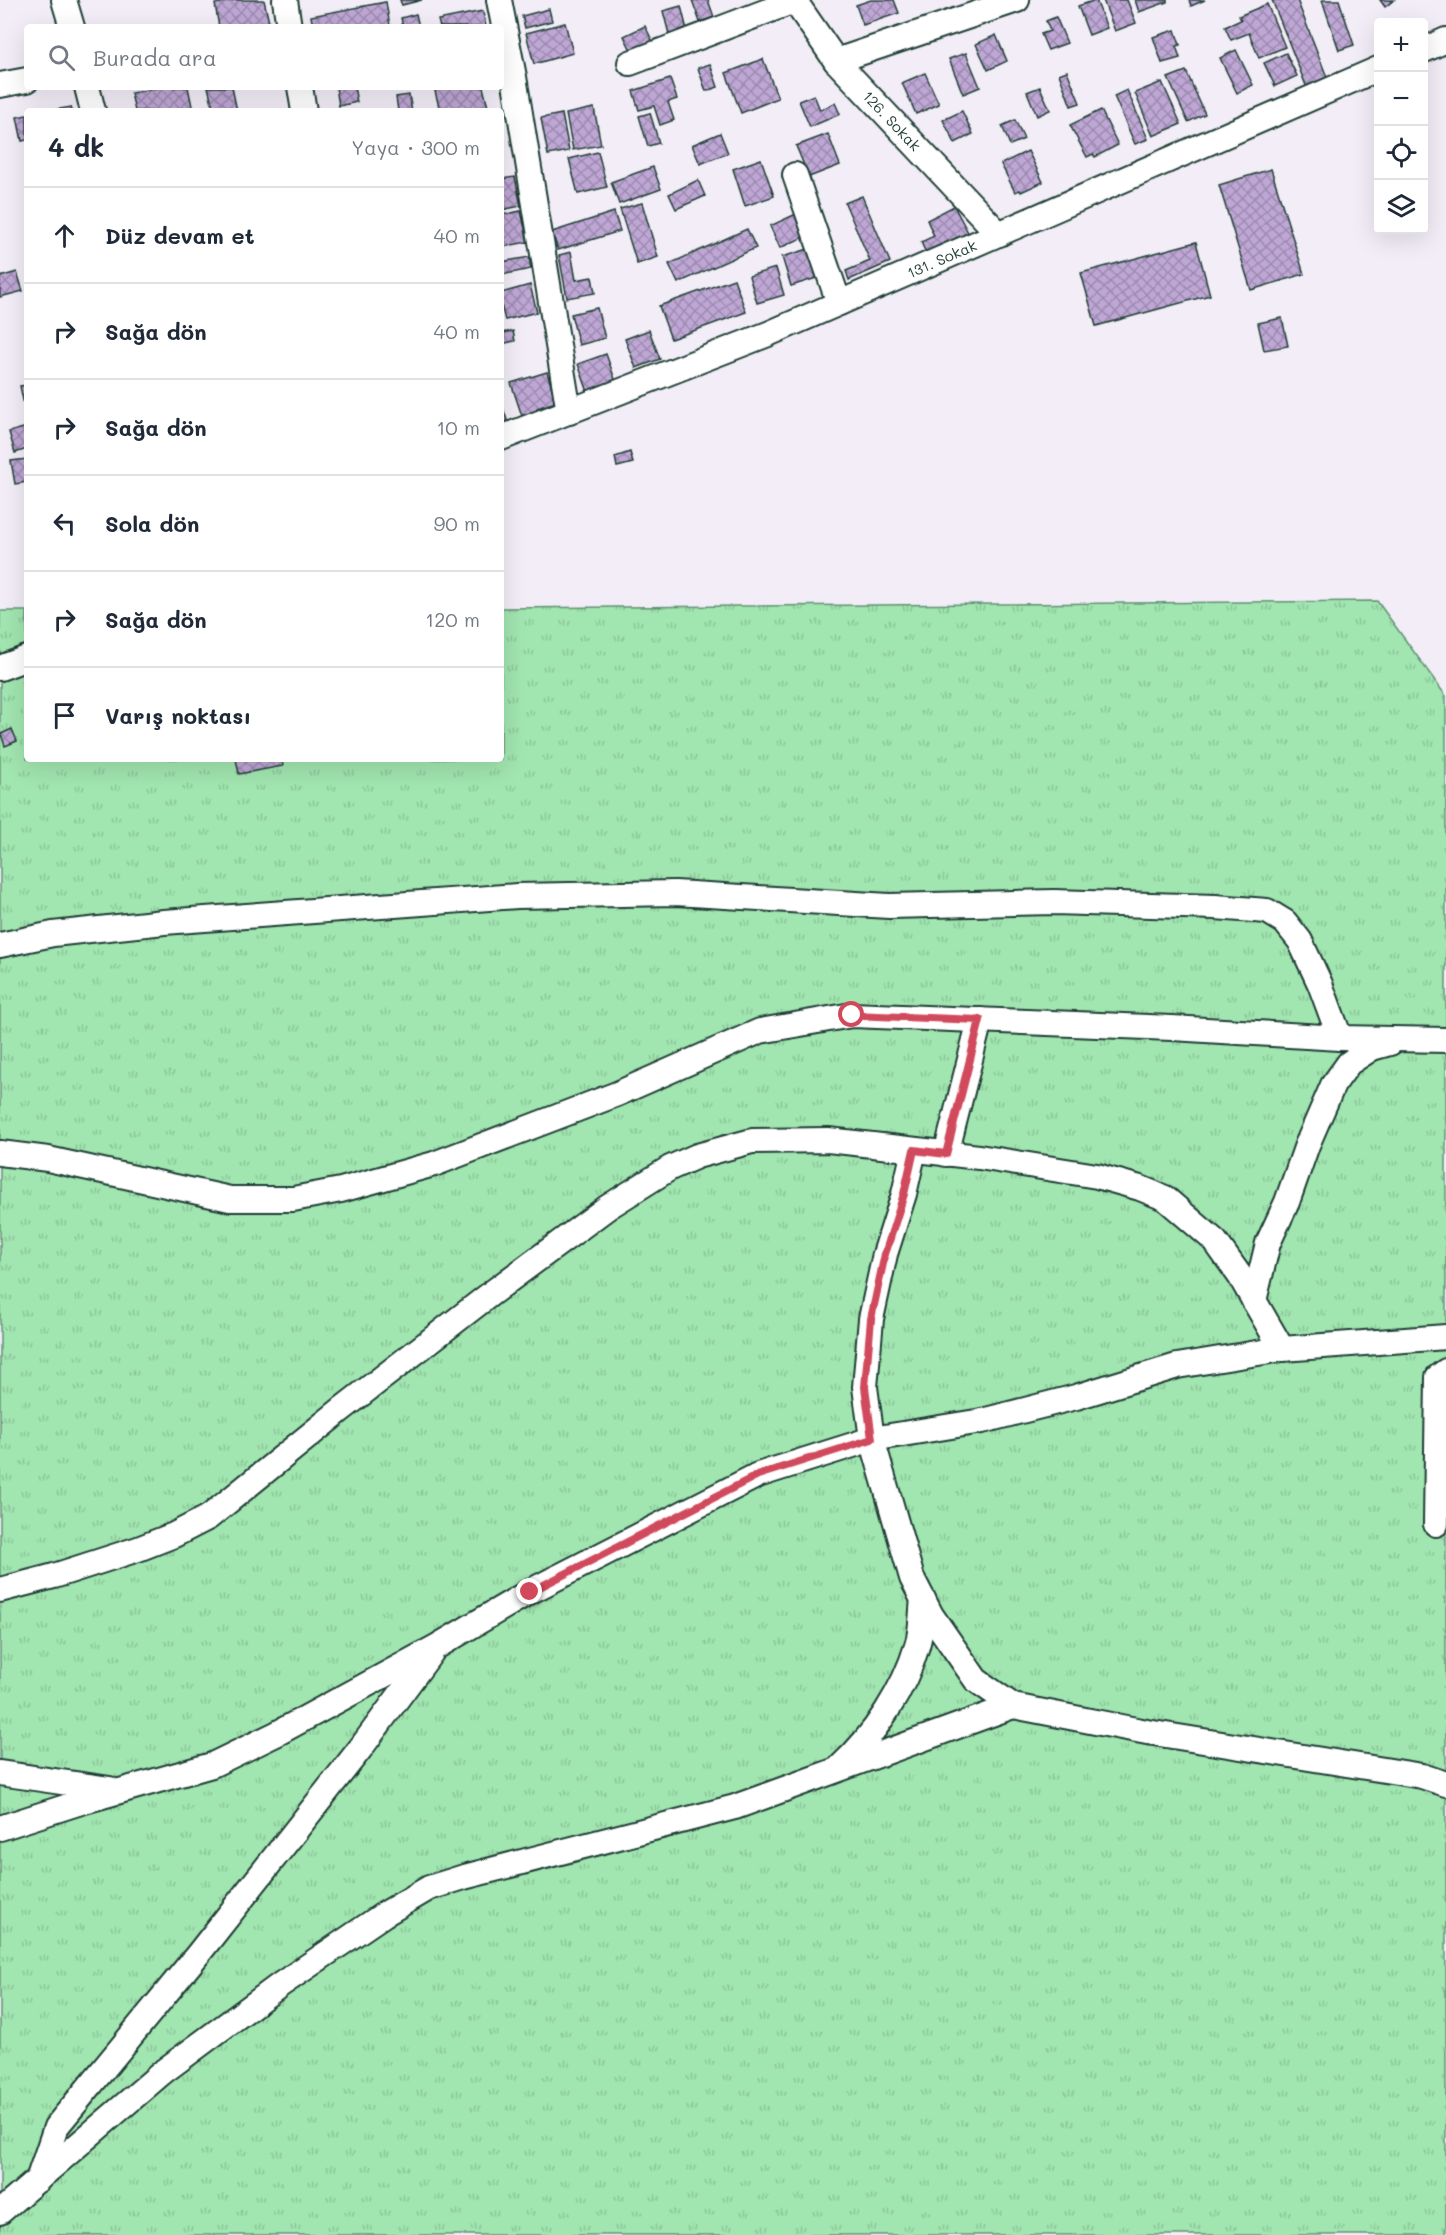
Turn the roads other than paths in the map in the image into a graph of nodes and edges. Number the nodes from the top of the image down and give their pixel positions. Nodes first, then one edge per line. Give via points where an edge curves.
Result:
1 (64, 0) edge
2 (285, 0) edge
3 (499, 0) edge
4 (794, 1) edge
5 (1001, 2) edge
6 (71, 24) edge
7 (289, 24) edge
8 (504, 24) edge
9 (504, 26) edge
10 (1446, 40) edge
11 (1428, 48) edge
12 (836, 61) junction
13 (630, 63) dead end
14 (1374, 71) edge
15 (24, 81) edge
16 (0, 85) edge
17 (88, 90) edge
18 (300, 90) edge
19 (92, 108) edge
20 (304, 108) edge
21 (795, 175) dead end
22 (999, 234) junction
23 (839, 303) junction
24 (569, 412) junction
25 (504, 437) edge
26 (24, 659) edge
27 (0, 668) edge
28 (0, 945) edge
29 (980, 1020) junction
30 (1341, 1038) junction
31 (1404, 1039) junction
32 (1446, 1040) edge
33 (914, 1150) junction
34 (0, 1153) edge
35 (946, 1154) junction
36 (1254, 1302) junction
37 (1446, 1337) edge
38 (1282, 1349) junction
39 (1446, 1371) edge
40 (872, 1439) junction
41 (1436, 1524) dead end
42 (0, 1590) edge
43 (923, 1599) junction
44 (436, 1647) junction
45 (1013, 1707) junction
46 (834, 1772) junction
47 (0, 1773) edge
48 (1446, 1784) edge
49 (121, 1791) junction
50 (0, 1828) edge
51 (37, 2182) junction
52 (0, 2212) edge

1 - 6 street
2 - 7 street
3 - 8 street
4 - 12 street, 126. Sokak
4 - 13 street
5 - 12 street
9 - 24 street
10 - 11 street
12 - 22 street, 126. Sokak
14 - 22 street, 131. Sokak
15 - 16 street
17 - 19 street
18 - 20 street
21 - 23 street
22 - 23 street, 131. Sokak
23 - 24 street, 131. Sokak
24 - 25 street, 131. Sokak
26 - 27 street
28 - 30 street via 53,934 164,922 517,896 675,892 889,906 1054,902 1215,907 1267,911 1285,922 1300,941
29 - 30 street
29 - 34 street via 852,1015 760,1031 617,1095 434,1164 293,1199 230,1198 48,1159
29 - 35 street
30 - 31 street
31 - 32 street
31 - 36 street via 1372,1048 1349,1063 1333,1085 1268,1243
33 - 35 street
33 - 40 street via 871,1319 865,1387
33 - 42 street via 828,1140 752,1141 670,1168 608,1207 493,1292 209,1517 138,1549
35 - 36 street via 1097,1176 1165,1198 1215,1241
36 - 38 street
37 - 38 street
38 - 40 street via 1177,1366 982,1421
39 - 41 street via 1438,1377
40 - 43 street via 912,1578
40 - 44 street via 758,1475 530,1592
43 - 45 street via 976,1680
43 - 46 street via 918,1644 905,1677 860,1749
44 - 49 street via 212,1765
44 - 51 street via 199,1953 56,2127
45 - 46 street
45 - 48 street via 1422,1776
46 - 51 street via 735,1807 429,1888 289,1979 164,2071
47 - 49 street
49 - 50 street
51 - 52 street

